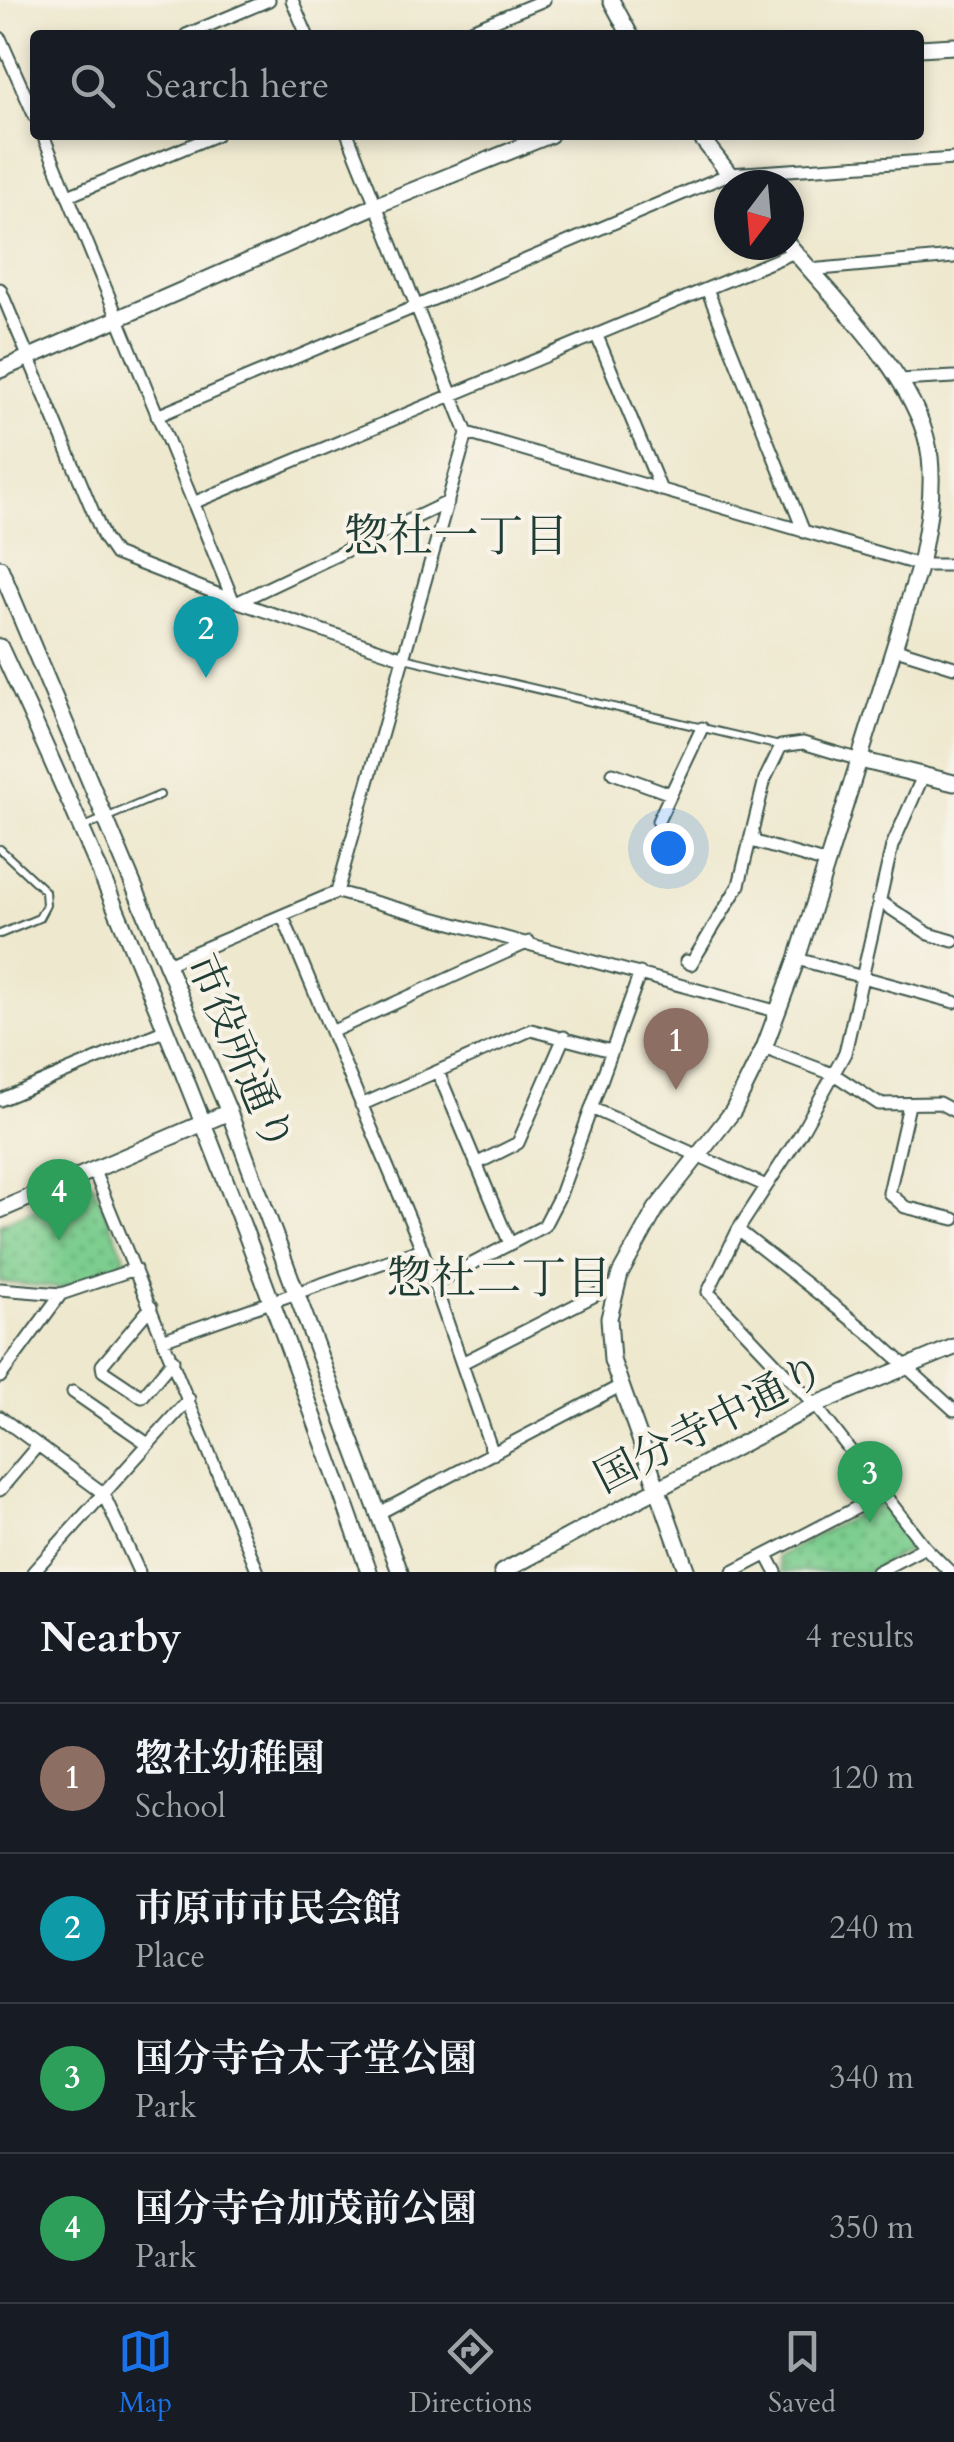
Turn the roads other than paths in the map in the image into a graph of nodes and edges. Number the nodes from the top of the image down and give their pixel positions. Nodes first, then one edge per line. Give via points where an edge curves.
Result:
1 (269, 0) edge
2 (292, 0) edge
3 (544, 0) edge
4 (611, 0) edge
5 (198, 30) edge
6 (304, 30) edge
7 (471, 30) edge
8 (627, 30) edge
9 (0, 38) edge
10 (954, 46) edge
11 (924, 48) edge
12 (30, 96) edge
13 (45, 140) edge
14 (204, 140) edge
15 (350, 140) edge
16 (538, 140) edge
17 (702, 140) edge
18 (954, 160) edge
19 (727, 170) edge
20 (804, 173) edge
21 (714, 187) edge
22 (68, 196) junction
23 (378, 205) junction
24 (954, 257) edge
25 (769, 260) edge
26 (801, 260) edge
27 (809, 270) junction
28 (707, 289) junction
29 (0, 290) edge
30 (418, 307) junction
31 (116, 319) junction
32 (597, 336) junction
33 (28, 359) junction
34 (0, 370) edge
35 (954, 376) edge
36 (900, 380) junction
37 (452, 396) junction
38 (157, 416) junction
39 (467, 433) junction
40 (661, 490) junction
41 (448, 502) junction
42 (193, 503) junction
43 (804, 532) junction
44 (920, 565) junction
45 (954, 565) edge
46 (0, 568) edge
47 (236, 601) junction
48 (0, 647) edge
49 (893, 648) junction
50 (404, 658) junction
51 (954, 667) edge
52 (702, 728) junction
53 (782, 746) junction
54 (860, 760) junction
55 (612, 773) dead end
56 (923, 776) junction
57 (954, 783) edge
58 (668, 793) junction
59 (160, 794) dead end
60 (103, 819) junction
61 (658, 822) dead end
62 (84, 828) junction
63 (750, 829) junction
64 (0, 849) edge
65 (828, 863) junction
66 (337, 892) junction
67 (878, 900) junction
68 (282, 917) junction
69 (0, 934) edge
70 (953, 941) edge
71 (529, 942) junction
72 (797, 959) junction
73 (686, 961) dead end
74 (165, 965) junction
75 (640, 973) junction
76 (864, 975) junction
77 (954, 1002) edge
78 (779, 1012) junction
79 (163, 1031) junction
80 (331, 1032) junction
81 (564, 1036) junction
82 (764, 1048) junction
83 (611, 1051) junction
84 (438, 1072) junction
85 (835, 1074) junction
86 (0, 1100) edge
87 (361, 1104) junction
88 (909, 1105) junction
89 (591, 1108) junction
90 (954, 1111) edge
91 (230, 1112) junction
92 (202, 1124) junction
93 (700, 1158) junction
94 (476, 1164) junction
95 (94, 1171) junction
96 (764, 1185) junction
97 (0, 1210) edge
98 (954, 1219) edge
99 (738, 1230) junction
100 (510, 1244) junction
101 (422, 1249) junction
102 (135, 1269) junction
103 (434, 1284) junction
104 (617, 1284) junction
105 (0, 1289) edge
106 (299, 1292) junction
107 (61, 1294) junction
108 (275, 1300) junction
109 (151, 1308) junction
110 (164, 1339) junction
111 (954, 1347) edge
112 (173, 1360) junction
113 (462, 1363) junction
114 (908, 1366) junction
115 (0, 1378) edge
116 (622, 1385) junction
117 (73, 1392) dead end
118 (189, 1399) junction
119 (815, 1405) junction
120 (954, 1410) edge
121 (0, 1418) edge
122 (148, 1444) junction
123 (38, 1446) junction
124 (493, 1454) junction
125 (660, 1489) junction
126 (0, 1490) edge
127 (103, 1494) junction
128 (883, 1494) junction
129 (381, 1512) junction
130 (925, 1547) junction
131 (767, 1555) junction
132 (33, 1572) edge
133 (139, 1572) edge
134 (258, 1572) edge
135 (370, 1572) edge
136 (400, 1572) edge
137 (502, 1572) edge
138 (687, 1572) edge
139 (733, 1572) edge
140 (776, 1572) edge
141 (877, 1572) edge
142 (950, 1572) edge

1 - 5 street
2 - 6 street
3 - 7 street
4 - 8 street
9 - 12 street
10 - 11 street
13 - 22 street
14 - 22 street
15 - 23 street
16 - 23 street
17 - 19 street
18 - 20 street
21 - 30 street
22 - 31 street
23 - 30 street
23 - 31 street
24 - 27 street
25 - 28 street
26 - 27 street
27 - 36 street
28 - 32 street
28 - 43 street
29 - 33 street
30 - 37 street
30 - 38 street
31 - 33 street
31 - 38 street
32 - 37 street
32 - 40 street
33 - 34 street
33 - 47 street via 115,554
35 - 36 street
36 - 44 street via 930,454 932,505
37 - 39 street
37 - 42 street
38 - 42 street
39 - 40 street
39 - 41 street
40 - 43 street
41 - 47 street
41 - 50 street
42 - 47 street
43 - 44 street
44 - 45 street
44 - 49 street
46 - 60 street, 市役所通り
47 - 50 street
48 - 62 street, 市役所通り
49 - 51 street
49 - 54 street
50 - 52 lane
50 - 66 street
52 - 53 lane
52 - 58 street
53 - 54 street via 802,743
53 - 63 street
54 - 56 street
54 - 65 street
55 - 58 street
56 - 57 street
56 - 67 street via 892,846
58 - 61 street
59 - 60 lane
60 - 62 lane
60 - 74 street, 市役所通り
62 - 79 street, 市役所通り
63 - 65 street via 755,842
63 - 73 street via 739,885 692,964
64 - 69 lane via 45,892 46,906 40,918
65 - 72 street
66 - 68 street
66 - 71 street
67 - 70 street via 929,934
67 - 76 street
68 - 74 street
68 - 80 street
71 - 75 street
71 - 80 street
72 - 76 street
72 - 78 street
74 - 91 street, 市役所通り
75 - 78 street
75 - 83 street
76 - 77 street
76 - 85 street
78 - 82 street
79 - 86 street
79 - 92 street, 市役所通り
80 - 87 street
81 - 83 street
81 - 84 street via 532,1030
81 - 94 street via 518,1143
82 - 85 street
82 - 93 street
83 - 89 street
84 - 87 street
84 - 94 street
85 - 88 street via 880,1104
85 - 96 street
87 - 101 street
88 - 90 street via 939,1103
88 - 98 street via 888,1189 905,1207
89 - 93 street
89 - 100 street via 544,1226
91 - 92 street
91 - 106 street, 市役所通り
92 - 95 street
92 - 108 street, 市役所通り
93 - 96 street
93 - 104 street via 656,1209
94 - 100 street
95 - 97 street
95 - 102 street
96 - 99 street
99 - 114 street
99 - 119 street via 710,1297
100 - 103 street
101 - 103 street
101 - 106 street
102 - 107 street
102 - 109 street
103 - 113 street
104 - 113 street
104 - 116 street via 609,1318 612,1360
105 - 107 street
106 - 108 street
106 - 129 street, 市役所通り
107 - 115 street
108 - 110 street
108 - 135 street, 市役所通り
109 - 110 street
109 - 112 street via 103,1371 142,1396
110 - 112 street
111 - 114 street, 国分寺中通り
112 - 118 street
113 - 124 street
114 - 119 street, 国分寺中通り
114 - 120 street
116 - 124 street
116 - 125 street
117 - 122 street
118 - 122 street
118 - 134 street
119 - 125 street, 国分寺中通り
119 - 128 street
121 - 123 street
122 - 127 street
123 - 126 street
123 - 127 street
124 - 129 street
125 - 137 street, 国分寺中通り
125 - 138 street
127 - 132 street
127 - 133 street
128 - 130 street
128 - 131 street
129 - 136 street, 市役所通り
130 - 141 street
130 - 142 street
131 - 139 street
131 - 140 street

